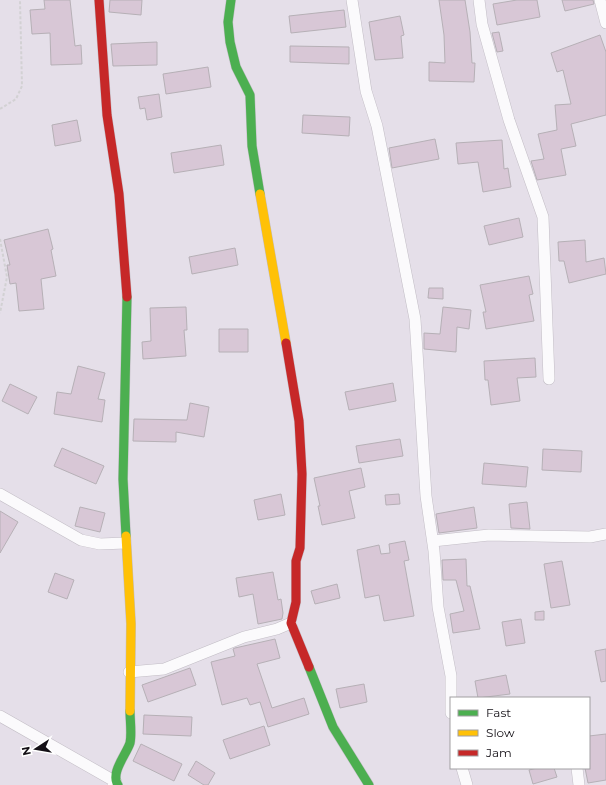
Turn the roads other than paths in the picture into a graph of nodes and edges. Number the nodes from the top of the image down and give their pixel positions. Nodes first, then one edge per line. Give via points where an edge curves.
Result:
1 (100, 0) edge
2 (231, 0) edge
3 (352, 0) edge
4 (479, 0) edge
5 (600, 0) edge
6 (606, 23) edge
7 (549, 379) dead end
8 (0, 494) edge
9 (606, 534) edge
10 (433, 541) junction
11 (126, 543) junction
12 (291, 623) junction
13 (129, 672) junction
14 (451, 697) edge
15 (0, 716) edge
16 (462, 769) edge
17 (577, 769) edge
18 (116, 784) edge
19 (369, 785) edge
20 (467, 785) edge
21 (579, 785) edge

1 - 11 street via 107,108 119,194 128,306 123,450
2 - 12 street via 228,22 230,42 236,67 250,95 252,146 300,421 300,548 295,569 296,602
3 - 10 street via 366,91 377,126 415,318 426,496
4 - 7 street via 482,24 509,120 543,217
5 - 6 street
8 - 11 street via 82,540 100,544
9 - 10 street via 590,537 489,534
10 - 14 street via 438,607 451,676
11 - 13 street via 131,624
12 - 13 street via 244,638 164,670
12 - 19 street via 333,727
13 - 18 street via 130,742 116,773
15 - 18 street
16 - 20 street
17 - 21 street

